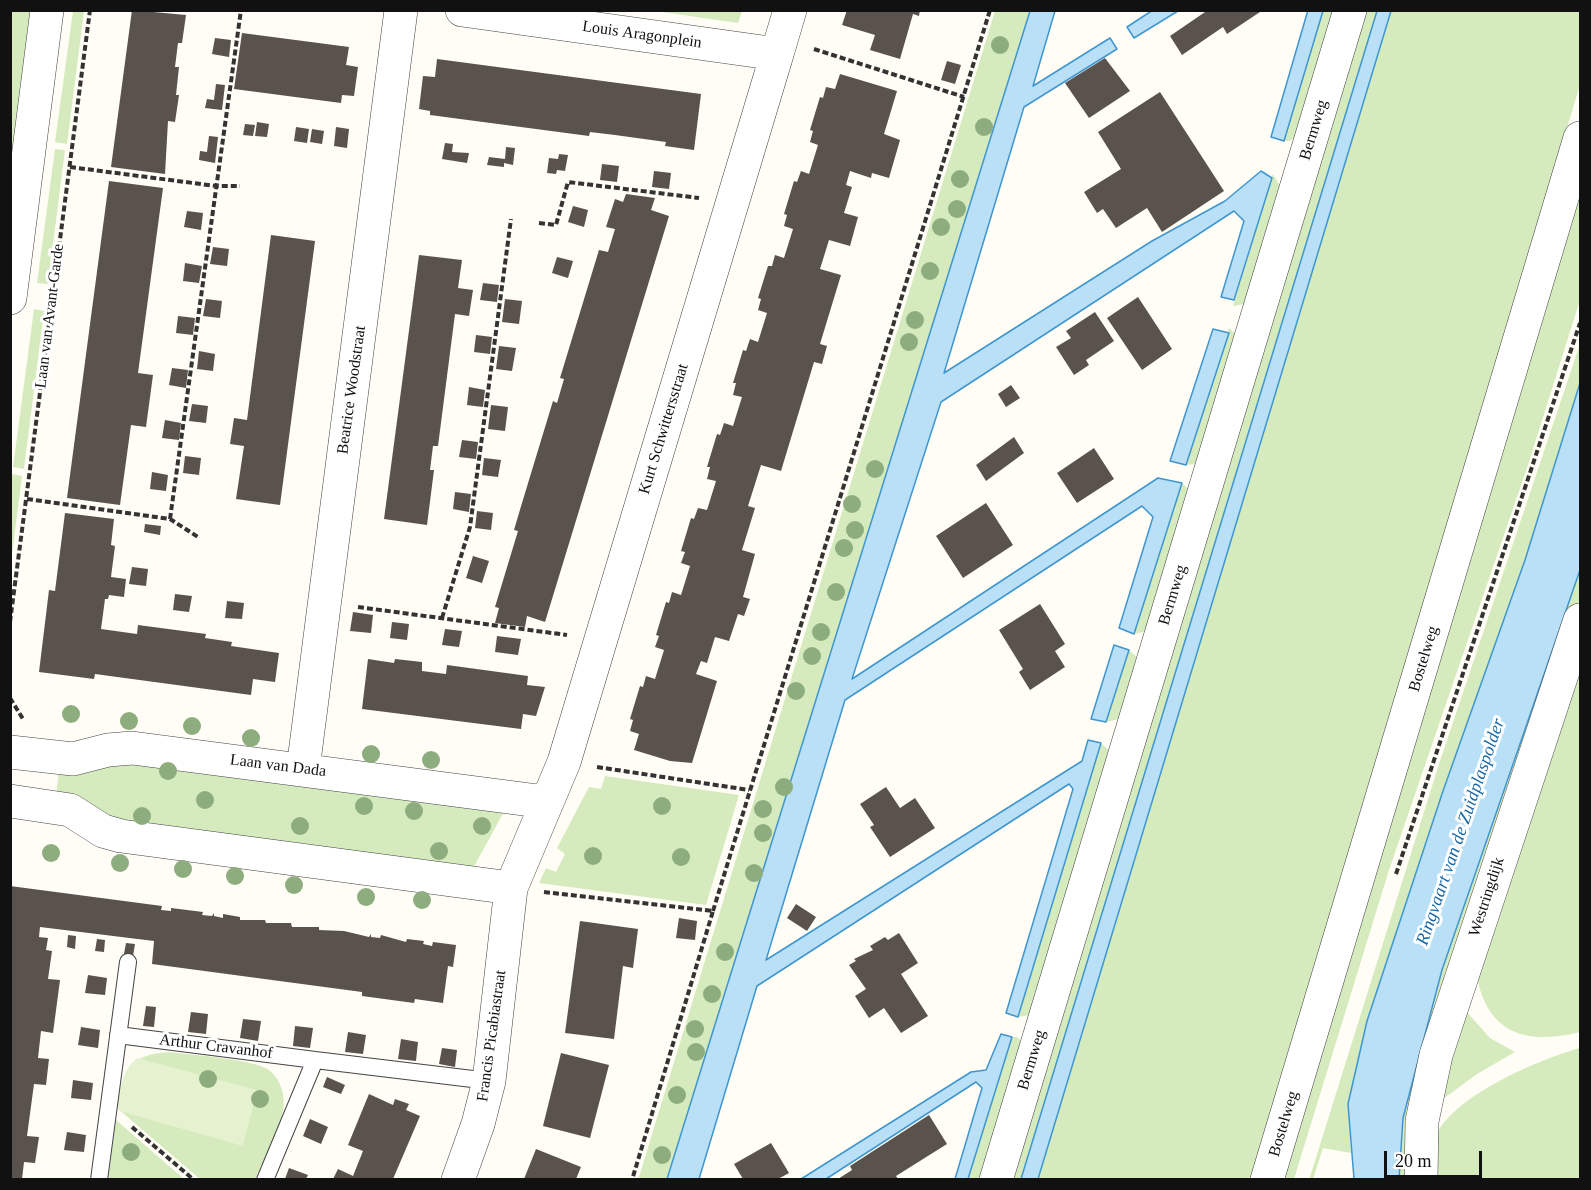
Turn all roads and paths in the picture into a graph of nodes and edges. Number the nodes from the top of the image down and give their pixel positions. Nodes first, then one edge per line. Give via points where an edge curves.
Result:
1 (47, 10) edge
2 (90, 10) edge
3 (241, 10) edge
4 (401, 10) edge
5 (462, 10) edge
6 (990, 10) edge
7 (1350, 10) edge
8 (783, 34) edge
9 (964, 97) junction
10 (1581, 138) edge
11 (70, 167) junction
12 (216, 186) junction
13 (240, 186) dead end
14 (733, 202) junction
15 (511, 219) dead end
16 (539, 223) dead end
17 (10, 297) edge
18 (1581, 323) edge
19 (27, 499) junction
20 (170, 519) junction
21 (198, 537) dead end
22 (324, 603) junction
23 (442, 618) junction
24 (1581, 620) edge
25 (10, 622) edge
26 (601, 639) junction
27 (10, 752) edge
28 (564, 762) junction
29 (303, 769) junction
30 (749, 790) junction
31 (10, 801) edge
32 (546, 802) junction
33 (1393, 885) dead end
34 (510, 888) junction
35 (713, 911) junction
36 (128, 962) dead end
37 (118, 1035) junction
38 (315, 1060) junction
39 (489, 1082) junction
40 (108, 1107) junction
41 (99, 1179) edge
42 (194, 1179) edge
43 (265, 1179) edge
44 (458, 1179) edge
45 (632, 1179) edge
46 (996, 1179) edge
47 (1267, 1179) edge
48 (1421, 1179) edge

1 - 17 street
2 - 11 path, Laan van Avant-Garde
3 - 12 path
4 - 22 street, Beatrice Woodstraat
5 - 8 street, Louis Aragonplein
6 - 9 path
7 - 46 street, Bermweg
8 - 9 path
8 - 14 street, Kurt Schwittersstraat
9 - 30 path
10 - 47 street, Bostelweg
11 - 12 path
11 - 19 path, Laan van Avant-Garde
12 - 13 path
12 - 20 path
14 - 16 path via 568,182 556,225
14 - 26 street, Kurt Schwittersstraat
15 - 23 path via 470,527
18 - 33 path
19 - 20 path
19 - 25 path, Laan van Avant-Garde
20 - 21 path
22 - 23 path
22 - 29 street, Beatrice Woodstraat
23 - 26 path
24 - 48 street, Westringdijk via 1436,1055 1422,1120
26 - 28 street, Kurt Schwittersstraat
27 - 29 street, Laan van Dada via 73,759 132,748
28 - 30 path
28 - 32 street, Kurt Schwittersstraat
29 - 32 street, Laan van Dada
30 - 35 path
31 - 34 street via 70,810 103,831 121,836
32 - 34 street, Francis Picabiastraat
34 - 35 path
34 - 39 street, Francis Picabiastraat
35 - 45 path
36 - 37 lane
37 - 38 lane, Arthur Cravanhof
37 - 40 lane
38 - 39 lane, Arthur Cravanhof
38 - 43 lane
39 - 44 street, Francis Picabiastraat
40 - 41 lane
40 - 42 path

